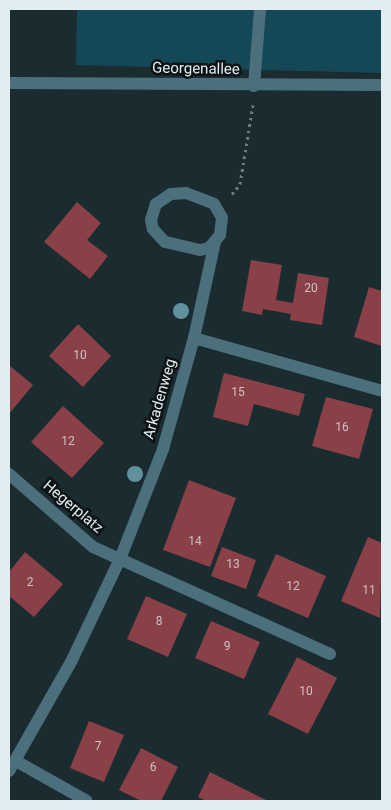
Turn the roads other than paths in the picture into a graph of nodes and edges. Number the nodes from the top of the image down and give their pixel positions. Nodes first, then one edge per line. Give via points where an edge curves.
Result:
1 (260, 9) edge
2 (9, 83) edge
3 (254, 86) junction
4 (382, 86) edge
5 (215, 242) junction
6 (194, 338) junction
7 (382, 391) edge
8 (9, 474) edge
9 (120, 559) junction
10 (330, 654) dead end
11 (12, 766) edge
12 (87, 801) edge

1 - 3 street
2 - 3 street, Georgenallee
3 - 4 street, Georgenallee
5 - 5 street, Arkadenweg via 200,250 164,242 152,220 156,204 171,194 186,193 206,200 219,210 223,227
5 - 6 street, Arkadenweg
6 - 7 street
6 - 9 street, Arkadenweg via 163,449
8 - 9 street, Hegerplatz via 93,547
9 - 10 street
9 - 11 street, Arkadenweg via 72,660
11 - 12 street, Arkadenweg

